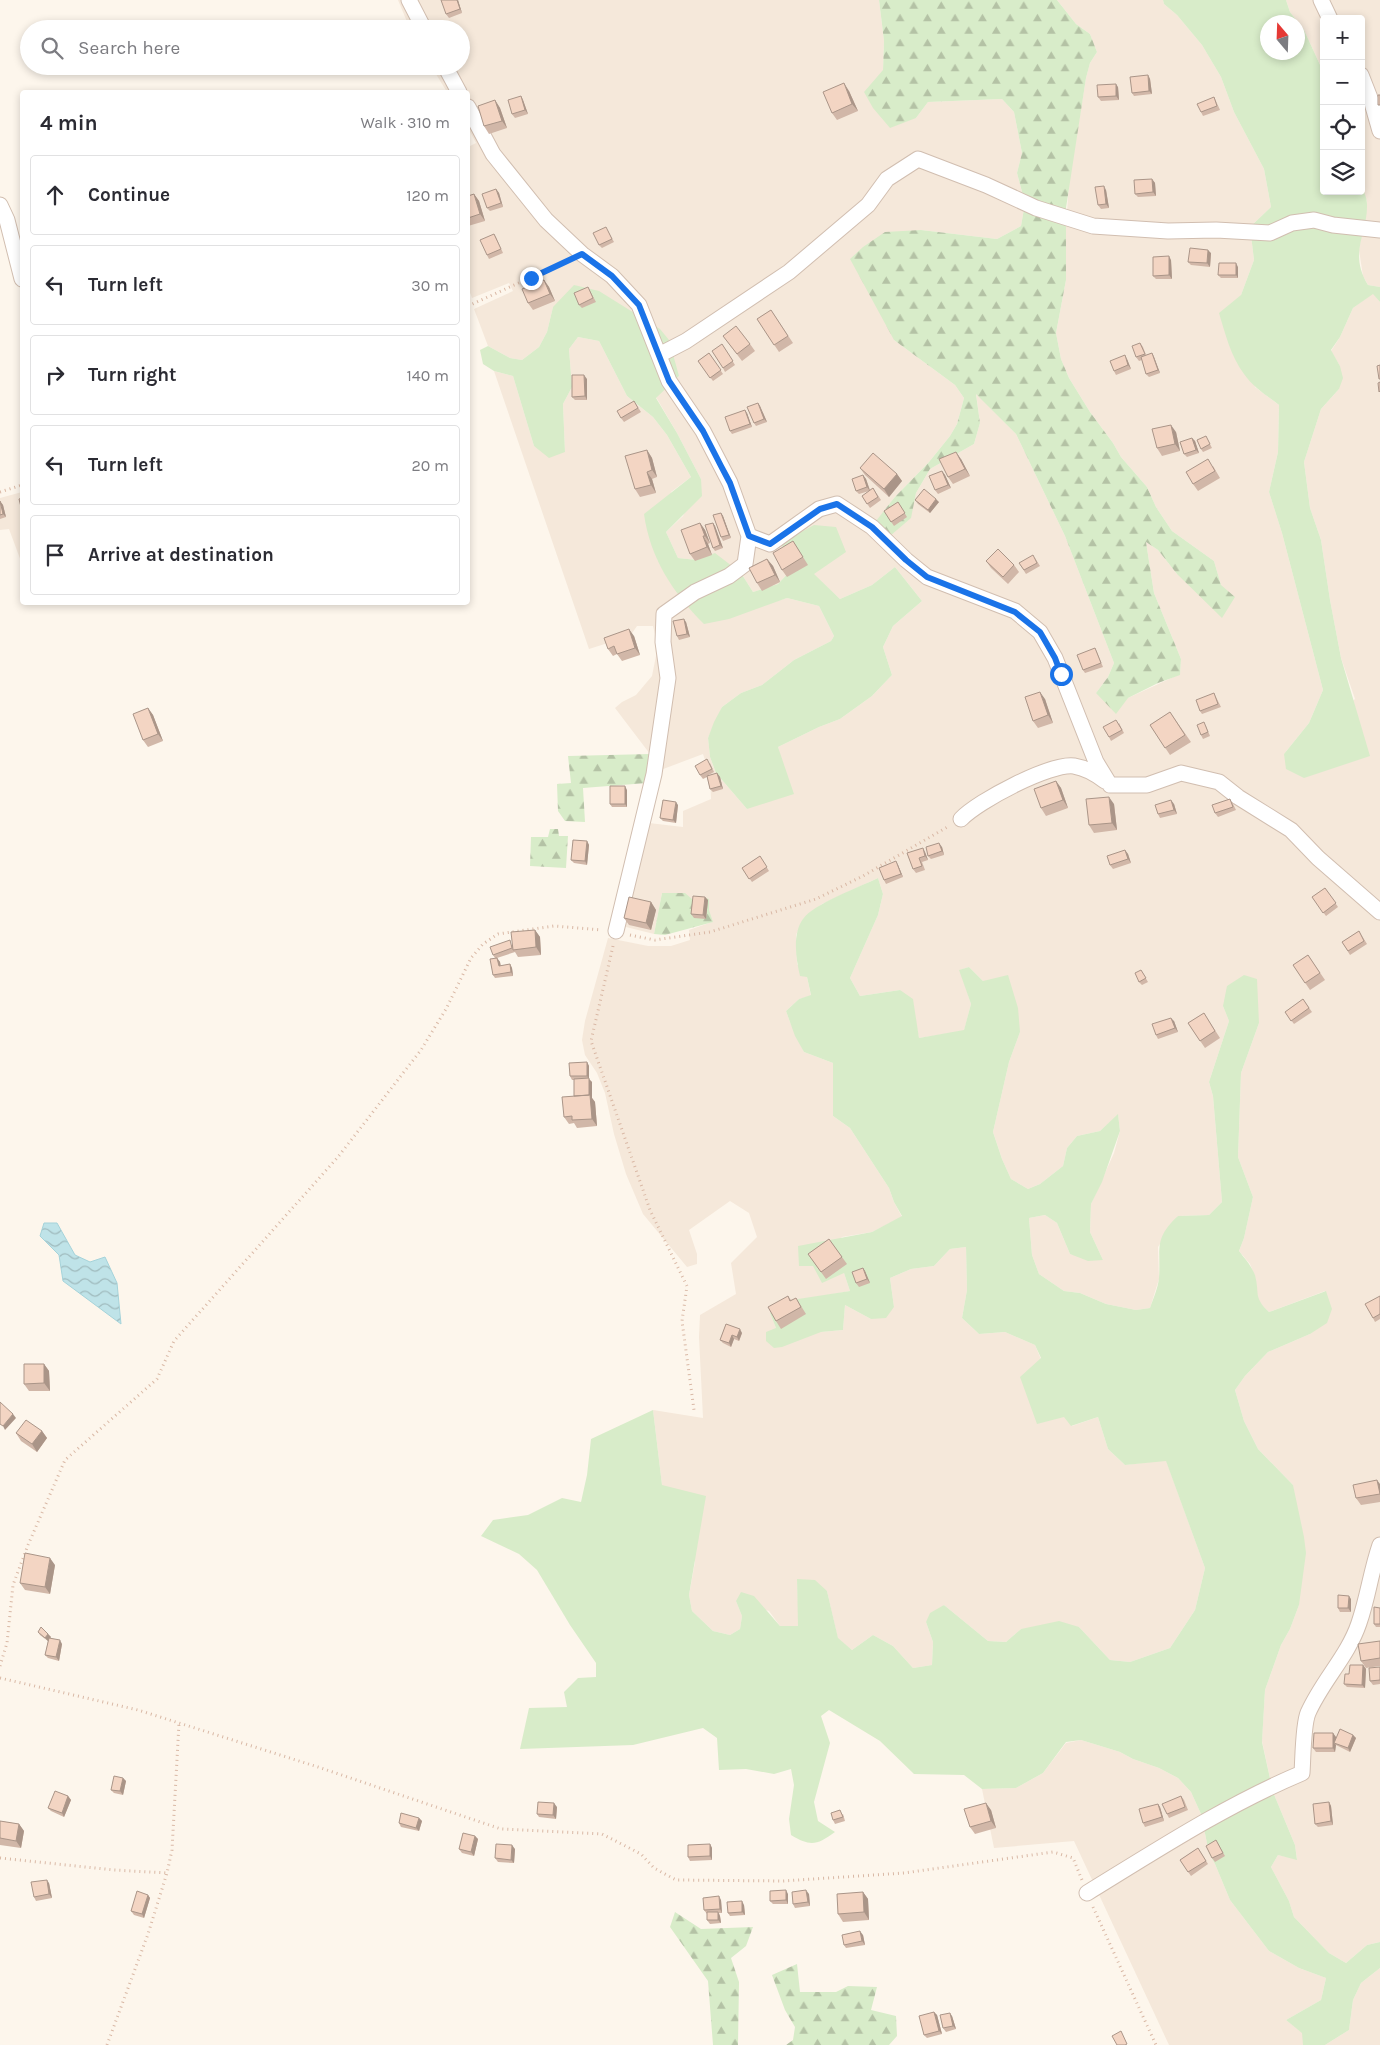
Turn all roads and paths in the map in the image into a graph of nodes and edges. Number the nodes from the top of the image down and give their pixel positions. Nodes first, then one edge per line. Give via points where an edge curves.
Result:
1 (410, 0) edge
2 (1321, 0) edge
3 (1328, 15) edge
4 (420, 20) edge
5 (450, 75) edge
6 (1365, 85) edge
7 (458, 90) edge
8 (470, 112) edge
9 (1380, 130) edge
10 (0, 205) edge
11 (1380, 230) edge
12 (582, 254) junction
13 (20, 271) edge
14 (470, 305) edge
15 (659, 355) junction
16 (20, 486) edge
17 (0, 492) edge
18 (749, 536) junction
19 (1110, 785) junction
20 (961, 819) joint
21 (1380, 912) edge
22 (616, 931) junction
23 (694, 1410) dead end
24 (1380, 1545) edge
25 (0, 1666) edge
26 (0, 1678) edge
27 (178, 1723) junction
28 (0, 1858) edge
29 (167, 1873) junction
30 (1087, 1893) junction
31 (107, 2045) edge
32 (1156, 2045) edge

1 - 4 street
2 - 3 street
5 - 7 street
6 - 9 street
8 - 12 street via 493,154 546,220
10 - 13 street via 8,220
11 - 15 street via 1314,220 1292,223 1270,233 1168,232 1093,226 1036,208 918,159 887,179 868,204 789,272 686,341
12 - 14 path
12 - 15 street via 612,276 639,305
15 - 18 street via 669,381 703,431 730,483
16 - 17 path
18 - 19 street via 770,544 820,509 837,504 872,527 927,577 1015,612 1040,632 1055,658 1088,744
18 - 22 street via 745,564 664,614 663,642 668,678 654,774
19 - 20 street via 1095,773 1075,766 1063,766 1010,786
19 - 21 street via 1147,785 1181,773 1219,782 1291,830
20 - 22 path via 863,876 816,899 700,934 655,940
22 - 23 path via 591,1042 650,1210 687,1286 682,1321
22 - 25 path via 554,926 498,934 471,958 421,1050 338,1157 174,1341 157,1379 65,1460 13,1585 7,1643
24 - 30 street via 1359,1624 1342,1660 1308,1714 1302,1773 1209,1818
26 - 27 path via 138,1710
27 - 29 path via 172,1850
27 - 30 path via 501,1829 602,1834 641,1854 654,1868 676,1880 782,1881 894,1873 1053,1852 1073,1858
28 - 29 path
29 - 31 path
30 - 32 path

